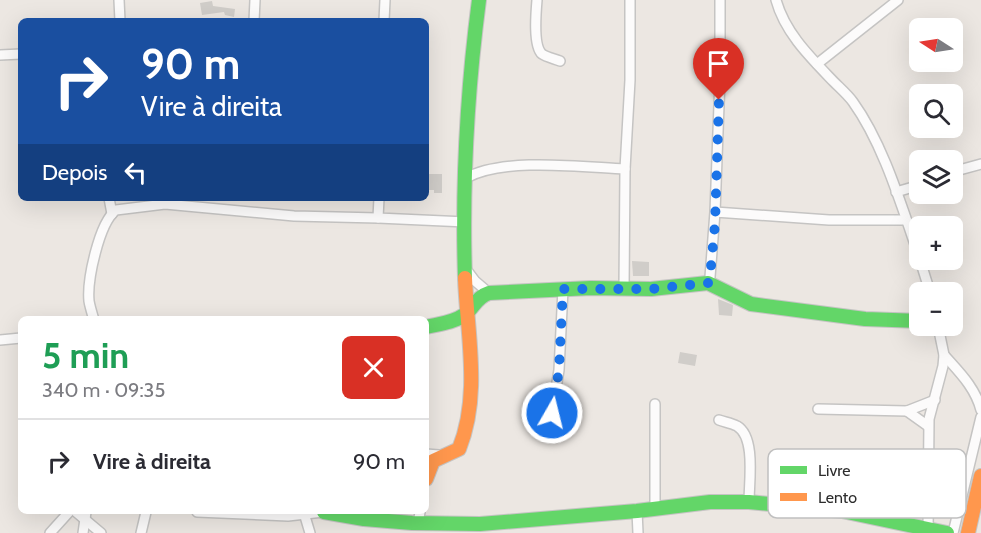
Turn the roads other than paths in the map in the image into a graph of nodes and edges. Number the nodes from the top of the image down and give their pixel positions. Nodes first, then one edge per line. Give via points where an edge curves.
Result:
1 (119, 0) edge
2 (255, 0) edge
3 (385, 0) edge
4 (479, 0) edge
5 (537, 0) edge
6 (630, 0) edge
7 (720, 0) edge
8 (776, 0) edge
9 (898, 0) edge
10 (120, 18) edge
11 (254, 18) edge
12 (384, 18) edge
13 (18, 54) edge
14 (0, 55) edge
15 (560, 61) dead end
16 (817, 64) junction
17 (981, 164) edge
18 (625, 169) junction
19 (963, 169) edge
20 (466, 178) junction
21 (909, 188) edge
22 (896, 192) junction
23 (110, 201) edge
24 (378, 201) edge
25 (715, 212) junction
26 (112, 214) junction
27 (378, 218) junction
28 (906, 220) junction
29 (466, 222) junction
30 (909, 228) edge
31 (465, 267) junction
32 (708, 283) junction
33 (563, 289) junction
34 (624, 289) junction
35 (489, 293) junction
36 (466, 314) junction
37 (93, 316) edge
38 (909, 321) edge
39 (429, 326) edge
40 (940, 336) edge
41 (18, 338) edge
42 (0, 340) edge
43 (944, 355) junction
44 (935, 400) junction
45 (655, 404) dead end
46 (818, 409) dead end
47 (981, 410) edge
48 (907, 411) junction
49 (552, 413) dead end
50 (981, 417) edge
51 (718, 420) dead end
52 (928, 426) junction
53 (928, 449) edge
54 (433, 454) edge
55 (981, 476) edge
56 (966, 479) edge
57 (749, 502) junction
58 (768, 504) edge
59 (655, 509) junction
60 (637, 511) junction
61 (67, 514) edge
62 (146, 514) edge
63 (242, 514) edge
64 (299, 514) edge
65 (304, 514) edge
66 (335, 514) edge
67 (85, 516) edge
68 (874, 518) edge
69 (957, 518) edge
70 (415, 523) edge
71 (480, 529) edge
72 (928, 530) edge
73 (51, 533) edge
74 (83, 533) edge
75 (101, 533) edge
76 (141, 533) edge
77 (310, 533) edge
78 (638, 533) edge
79 (947, 533) edge
80 (953, 533) edge
81 (968, 533) edge

1 - 10 street
2 - 11 street
3 - 12 street
4 - 20 street via 472,45
5 - 15 street via 538,49
6 - 18 street
7 - 25 street
8 - 16 street via 784,22
9 - 16 street
13 - 14 street
16 - 22 street via 852,100 872,133
17 - 19 street
18 - 20 street via 512,165
18 - 34 street
20 - 29 street
21 - 22 street
22 - 28 street
23 - 26 street
24 - 27 street
25 - 28 street via 829,220
25 - 32 street
26 - 27 street via 116,210 165,204 294,216
26 - 37 street via 100,241 90,286
27 - 29 street
28 - 30 street
29 - 31 street
31 - 35 street
31 - 36 street
32 - 34 street
32 - 38 street via 751,304 865,319
33 - 34 street
33 - 35 street
33 - 49 street via 559,370
35 - 36 street via 480,295
36 - 39 street
36 - 54 street via 471,378 467,431 459,449 450,454
40 - 43 street
41 - 42 street
43 - 44 street
43 - 47 street via 972,387
44 - 48 street
44 - 52 street
45 - 59 street
46 - 48 street
48 - 52 street
50 - 56 street
51 - 57 street via 735,425 747,438
52 - 53 street
55 - 81 street
57 - 58 street
57 - 59 street
59 - 60 street
60 - 71 street
60 - 78 street
61 - 73 street
62 - 76 street
63 - 64 street
65 - 77 street
66 - 70 street
67 - 74 street
67 - 75 street
68 - 72 street
69 - 80 street
70 - 71 street
72 - 79 street

